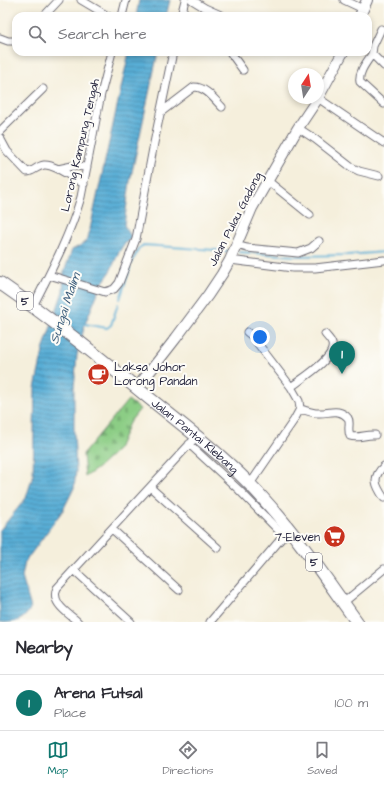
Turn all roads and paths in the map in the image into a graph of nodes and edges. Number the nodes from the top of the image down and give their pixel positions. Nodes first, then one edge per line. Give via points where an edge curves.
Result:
1 (59, 0) edge
2 (81, 0) edge
3 (126, 0) edge
4 (185, 0) edge
5 (192, 0) edge
6 (344, 0) edge
7 (363, 8) edge
8 (48, 12) edge
9 (101, 12) edge
10 (123, 12) edge
11 (183, 12) edge
12 (214, 12) edge
13 (381, 29) dead end
14 (0, 38) edge
15 (12, 40) edge
16 (372, 54) joint
17 (111, 56) edge
18 (172, 56) edge
19 (233, 56) edge
20 (341, 56) edge
21 (371, 56) edge
22 (384, 66) edge
23 (243, 70) dead end
24 (324, 87) edge
25 (43, 89) dead end
26 (324, 102) edge
27 (314, 104) edge
28 (384, 104) edge
29 (222, 107) dead end
30 (160, 113) junction
31 (298, 128) junction
32 (0, 131) edge
33 (0, 138) edge
34 (384, 143) edge
35 (87, 167) junction
36 (58, 169) junction
37 (379, 176) dead end
38 (268, 181) junction
39 (84, 184) junction
40 (310, 215) dead end
41 (319, 241) dead end
42 (233, 252) junction
43 (384, 260) edge
44 (49, 276) junction
45 (0, 283) edge
46 (33, 306) junction
47 (246, 332) dead end
48 (324, 334) dead end
49 (291, 387) junction
50 (137, 388) junction
51 (300, 409) junction
52 (374, 435) dead end
53 (193, 440) junction
54 (384, 466) edge
55 (250, 484) junction
56 (150, 487) junction
57 (384, 498) edge
58 (112, 529) junction
59 (286, 533) junction
60 (218, 548) dead end
61 (384, 569) edge
62 (74, 570) junction
63 (179, 590) dead end
64 (343, 603) junction
65 (78, 622) edge
66 (131, 622) edge
67 (210, 622) edge
68 (358, 622) edge

1 - 8 street
2 - 9 street
3 - 10 street
4 - 11 street
5 - 12 street
6 - 7 street
13 - 16 street
14 - 15 street
16 - 22 street
17 - 35 street, Lorong Kampung Tengah
18 - 30 street
19 - 23 street
20 - 24 main road, Jalan Pulau Gadong
21 - 28 street via 359,78 360,82
25 - 32 street
26 - 34 street
27 - 31 main road, Jalan Pulau Gadong
29 - 30 street via 204,89 194,87
30 - 44 street via 136,239 117,286 105,292
31 - 37 street via 351,167
31 - 38 main road, Jalan Pulau Gadong
33 - 36 street via 7,151 27,172 44,165
35 - 36 street via 72,166
35 - 39 street, Lorong Kampung Tengah
36 - 39 street
38 - 40 street
38 - 42 main road, Jalan Pulau Gadong via 252,208
39 - 44 street, Lorong Kampung Tengah via 77,213
41 - 42 street via 311,248 298,253 240,246
42 - 43 street via 293,268
42 - 50 main road, Jalan Pulau Gadong via 204,300
44 - 46 street, Lorong Kampung Tengah
45 - 46 highway, Jalan Pantai Klebang / 5
46 - 50 highway, Jalan Pantai Klebang / 5
47 - 49 street via 252,336
48 - 49 street via 332,344 330,354
49 - 51 street via 299,400
50 - 53 highway, Jalan Pantai Klebang / 5
51 - 52 street via 317,413 340,413 348,418 350,436 355,438
51 - 55 street
53 - 55 highway, Jalan Pantai Klebang / 5 via 235,469
53 - 56 street
53 - 59 street via 239,490
54 - 57 street via 376,476 378,490
55 - 59 highway, Jalan Pantai Klebang / 5 via 268,504
56 - 58 street
56 - 60 street
58 - 62 street
58 - 63 street
59 - 64 highway, Jalan Pantai Klebang / 5
59 - 67 street
61 - 64 street
62 - 65 street via 57,588 55,596 59,605
62 - 66 street
64 - 68 highway, Jalan Pantai Klebang / 5

